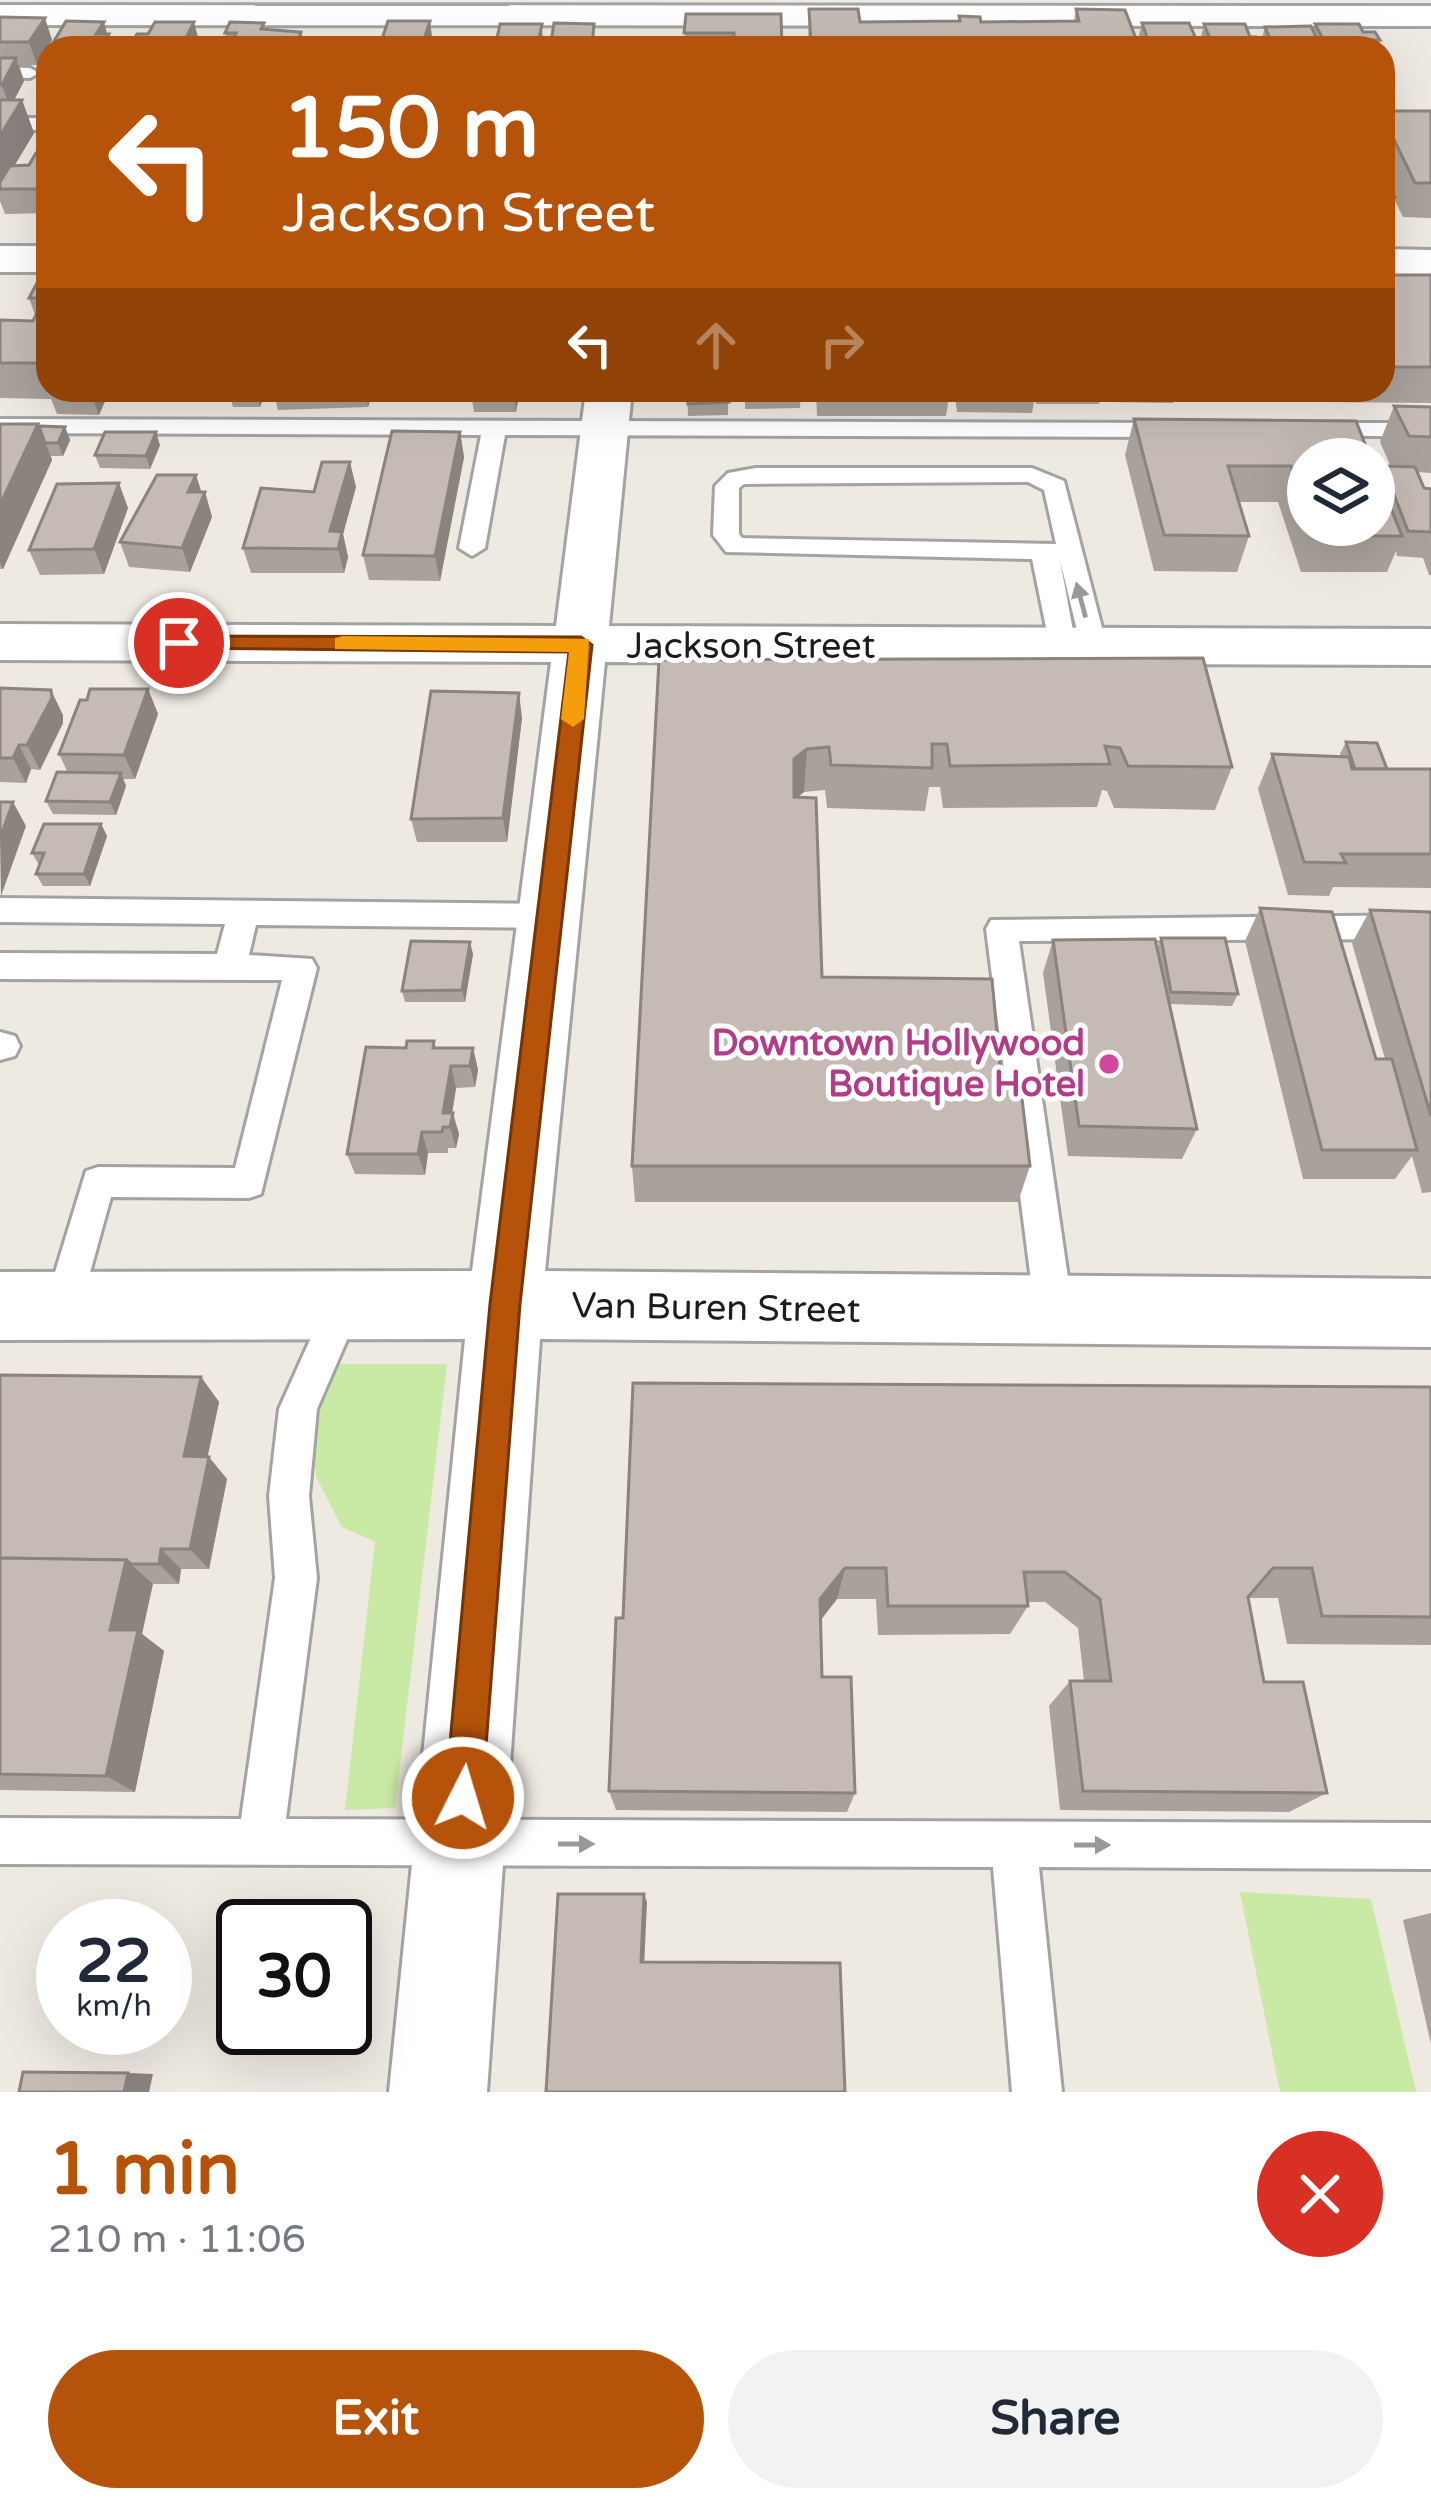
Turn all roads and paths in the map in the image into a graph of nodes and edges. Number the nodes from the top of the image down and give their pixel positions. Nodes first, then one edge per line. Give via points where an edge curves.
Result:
1 (0, 15) edge
2 (1431, 16) edge
3 (650, 21) edge
4 (0, 73) edge
5 (30, 73) edge
6 (0, 124) edge
7 (36, 124) edge
8 (0, 259) edge
9 (36, 259) edge
10 (1395, 262) edge
11 (1431, 262) edge
12 (606, 410) edge
13 (0, 426) edge
14 (494, 429) junction
15 (1195, 430) edge
16 (1289, 430) edge
17 (1431, 430) edge
18 (472, 548) dead end
19 (1056, 552) junction
20 (0, 642) edge
21 (581, 645) junction
22 (1078, 647) junction
23 (1431, 647) edge
24 (0, 910) edge
25 (244, 910) junction
26 (551, 916) junction
27 (1431, 927) edge
28 (0, 966) edge
29 (230, 967) junction
30 (505, 1304) junction
31 (32, 1305) edge
32 (344, 1305) junction
33 (1054, 1312) junction
34 (1431, 1313) edge
35 (0, 1841) edge
36 (260, 1843) junction
37 (459, 1843) junction
38 (1014, 1845) junction
39 (1431, 1846) edge
40 (438, 2092) edge
41 (1037, 2092) edge

1 - 3 street
2 - 3 street
4 - 5 lane
6 - 7 lane
8 - 9 street
10 - 11 street
12 - 14 lane
12 - 15 lane
12 - 21 street
13 - 14 lane
14 - 18 lane
16 - 17 lane
19 - 19 lane via 1055,485 1033,475 756,475 728,486 726,536 735,546
19 - 22 lane
20 - 21 street, Jackson Street
21 - 22 street, Jackson Street
21 - 26 street
22 - 23 street, Jackson Street
24 - 25 lane
25 - 26 lane
25 - 29 lane
26 - 30 street
27 - 33 lane via 1002,929
28 - 29 lane
29 - 31 lane via 301,968 249,1183 98,1182
30 - 32 street, Van Buren Street
30 - 33 street, Van Buren Street
30 - 37 street
31 - 32 street, Van Buren Street
32 - 36 lane via 298,1409 289,1496 296,1578
33 - 34 street, Van Buren Street
35 - 36 lane
36 - 37 lane
37 -> 38 lane
37 - 40 street
38 -> 39 lane
38 - 41 lane

